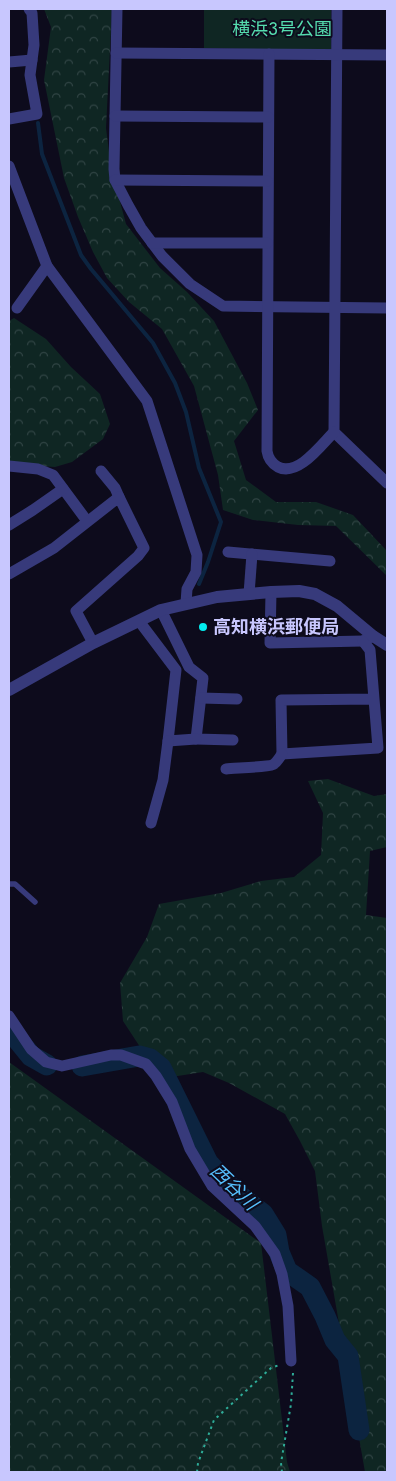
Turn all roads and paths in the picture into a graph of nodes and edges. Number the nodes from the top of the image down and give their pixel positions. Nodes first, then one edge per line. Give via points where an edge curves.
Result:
1 (30, 9) edge
2 (117, 9) edge
3 (337, 9) edge
4 (116, 53) junction
5 (269, 54) junction
6 (337, 55) junction
7 (387, 55) edge
8 (32, 60) junction
9 (9, 62) edge
10 (115, 116) junction
11 (268, 117) junction
12 (9, 119) edge
13 (9, 166) edge
14 (115, 180) junction
15 (267, 181) junction
16 (152, 243) junction
17 (267, 243) junction
18 (47, 266) junction
19 (266, 307) junction
20 (336, 307) junction
21 (17, 308) dead end
22 (387, 308) edge
23 (334, 432) junction
24 (9, 466) edge
25 (101, 472) dead end
26 (387, 483) edge
27 (63, 489) junction
28 (119, 497) junction
29 (88, 522) junction
30 (9, 525) edge
31 (228, 552) dead end
32 (252, 554) junction
33 (330, 561) dead end
34 (9, 574) edge
35 (271, 592) junction
36 (249, 594) junction
37 (186, 603) junction
38 (161, 610) junction
39 (139, 621) junction
40 (368, 639) junction
41 (93, 643) junction
42 (387, 645) edge
43 (9, 690) edge
44 (201, 698) junction
45 (237, 699) dead end
46 (374, 699) junction
47 (196, 739) junction
48 (233, 740) dead end
49 (168, 741) junction
50 (282, 754) junction
51 (226, 769) dead end
52 (151, 823) dead end
53 (9, 884) edge
54 (35, 902) dead end
55 (9, 1016) edge
56 (291, 1361) junction
57 (197, 1472) edge
58 (282, 1472) edge

1 - 8 street via 34,37
2 - 4 street
3 - 6 street
4 - 5 street
4 - 10 street
5 - 6 street
5 - 11 street
6 - 7 street
6 - 20 street
8 - 9 street
8 - 12 street via 30,75 37,114
10 - 11 street
10 - 14 street
11 - 15 street
13 - 18 street
14 - 15 street
14 - 16 street
15 - 17 street
16 - 17 street
16 - 19 street via 190,284 223,306
17 - 19 street
18 - 21 street
18 - 37 street via 147,401 197,555 196,572 187,589
19 - 20 street
19 - 23 street via 268,458 280,468 289,470 301,464
20 - 22 street
20 - 23 street
23 - 26 street
24 - 27 street via 38,469 53,475
25 - 28 street
27 - 29 street
27 - 30 street
28 - 29 street
28 - 41 street via 144,548 76,611
29 - 34 street via 54,548
31 - 32 street
32 - 33 street
32 - 36 street
35 - 36 street
35 - 40 street via 315,594 337,606
35 - 40 street via 270,643
36 - 37 street
37 - 38 street
38 - 39 street
38 - 44 street via 189,667 203,678
39 - 41 street
39 - 49 street via 176,670
40 - 42 street
40 - 46 street
41 - 43 street
44 - 45 street
44 - 47 street
46 - 50 street via 378,748
46 - 50 street via 281,700
47 - 48 street
47 - 49 street
49 - 52 street via 163,780
50 - 51 street via 274,765
53 - 54 lane via 14,884
55 - 56 street via 31,1049 46,1062 62,1066 121,1055 146,1064 156,1076 172,1102 190,1149 212,1186 255,1226 275,1254 288,1306
56 - 57 path via 271,1368 214,1420
56 - 58 path via 291,1404

